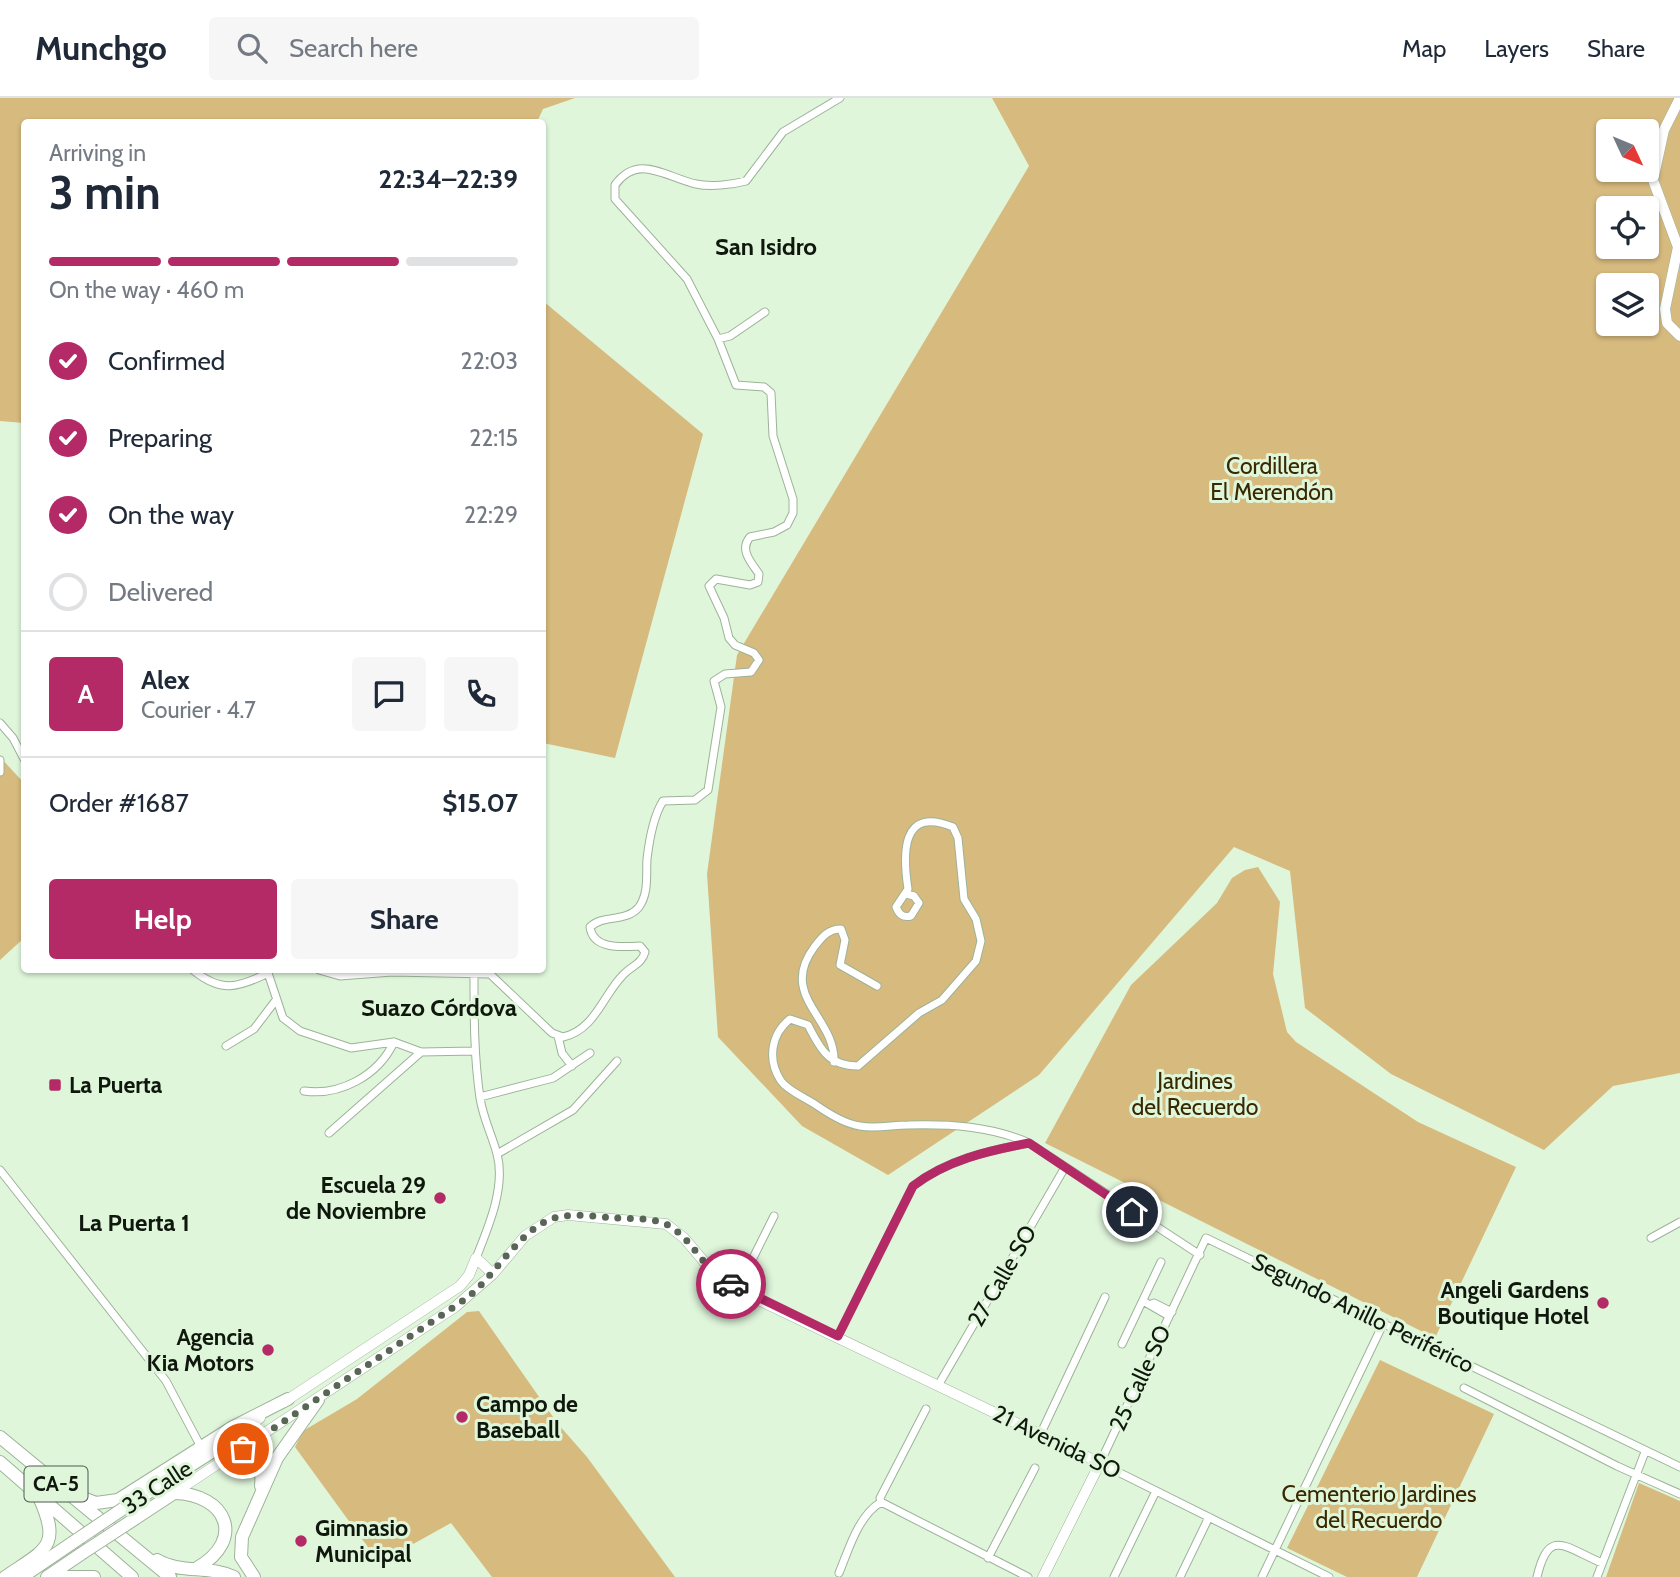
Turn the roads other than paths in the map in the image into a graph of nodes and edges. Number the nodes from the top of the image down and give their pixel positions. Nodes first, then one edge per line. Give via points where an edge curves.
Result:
1 (840, 98) edge
2 (1680, 98) edge
3 (765, 312) dead end
4 (1680, 336) edge
5 (718, 339) junction
6 (0, 723) edge
7 (21, 754) edge
8 (0, 760) edge
9 (0, 772) edge
10 (906, 894) dead end
11 (197, 973) edge
12 (264, 973) edge
13 (268, 973) edge
14 (330, 973) edge
15 (379, 973) edge
16 (419, 973) edge
17 (474, 975) junction
18 (877, 986) dead end
19 (276, 1000) junction
20 (558, 1036) junction
21 (394, 1042) junction
22 (226, 1046) dead end
23 (475, 1051) junction
24 (421, 1052) junction
25 (590, 1053) dead end
26 (617, 1061) dead end
27 (834, 1062) junction
28 (572, 1066) junction
29 (304, 1091) dead end
30 (480, 1097) junction
31 (329, 1133) dead end
32 (1029, 1143) junction
33 (497, 1154) junction
34 (1064, 1169) junction
35 (0, 1170) edge
36 (774, 1216) dead end
37 (1680, 1222) edge
38 (1651, 1238) dead end
39 (1200, 1255) junction
40 (476, 1258) junction
41 (1161, 1262) dead end
42 (493, 1274) junction
43 (738, 1288) junction
44 (1105, 1297) dead end
45 (1146, 1303) junction
46 (432, 1304) junction
47 (1170, 1314) junction
48 (440, 1316) junction
49 (1384, 1322) junction
50 (838, 1336) junction
51 (1122, 1344) dead end
52 (332, 1369) junction
53 (342, 1384) junction
54 (939, 1384) junction
55 (1464, 1388) dead end
56 (288, 1399) junction
57 (318, 1400) junction
58 (926, 1409) dead end
59 (1041, 1433) junction
60 (0, 1437) edge
61 (220, 1446) junction
62 (201, 1447) junction
63 (243, 1449) junction
64 (1645, 1452) junction
65 (0, 1462) edge
66 (1100, 1463) junction
67 (1680, 1467) edge
68 (1035, 1468) dead end
69 (1634, 1474) junction
70 (63, 1490) junction
71 (1156, 1491) junction
72 (37, 1493) junction
73 (174, 1493) junction
74 (261, 1494) junction
75 (1680, 1494) edge
76 (883, 1503) junction
77 (1209, 1517) junction
78 (113, 1528) junction
79 (1275, 1550) junction
80 (988, 1558) junction
81 (1602, 1563) junction
82 (197, 1568) junction
83 (122, 1571) edge
84 (839, 1573) dead end
85 (5, 1577) edge
86 (22, 1577) edge
87 (47, 1577) edge
88 (64, 1577) edge
89 (94, 1577) edge
90 (132, 1577) edge
91 (170, 1577) edge
92 (234, 1577) edge
93 (243, 1577) edge
94 (254, 1577) edge
95 (1028, 1577) edge
96 (1043, 1577) edge
97 (1114, 1577) edge
98 (1180, 1577) edge
99 (1262, 1577) edge
100 (1329, 1577) edge
101 (1537, 1577) edge
102 (1597, 1577) edge

1 - 5 street via 783,132 746,181 699,184 643,168 631,169 615,185 615,199 687,279
2 - 4 street via 1664,130 1653,180 1678,247 1665,309 1667,323
3 - 5 street
5 - 20 street via 736,385 764,387 771,393 773,436 791,490 793,513 781,529 748,539 746,553 759,574 756,584 710,582 729,638 754,653 759,663 746,675 725,674 714,681 721,707 710,784 698,799 667,800 660,805 642,902 628,916 590,927 592,936 613,947 640,946 644,957 622,975 595,1016 570,1035
6 - 7 street
8 - 9 street
10 - 27 street via 903,855 908,836 927,823 953,827 964,899 976,919 981,941 976,961 942,1000 919,1013 858,1066
11 - 12 street via 218,985 242,986
13 - 19 street
14 - 15 street
16 - 17 street
17 - 20 street via 485,973 497,979
17 - 23 street
18 - 27 street via 840,965 845,940 841,929 823,935 811,951 801,985 832,1042
19 - 21 street via 283,1018 316,1037 351,1048
19 - 22 street via 254,1029
20 - 28 street via 562,1053
21 - 24 street
21 - 29 street via 358,1082 335,1090
23 - 24 street
23 - 30 street
24 - 31 street
25 - 28 street
26 - 33 street via 573,1110
27 - 32 street via 823,1054 808,1025 800,1020 790,1019 781,1026 773,1042 774,1065 782,1083 831,1115 859,1126 932,1124 993,1129
28 - 30 street via 541,1083
30 - 33 street
32 - 34 street
32 - 50 street via 969,1156 913,1186
33 - 40 street via 494,1204
34 - 39 street
34 - 54 street, 27 Calle SO
35 - 62 street via 166,1381
36 - 43 street
37 - 38 street
39 - 47 street, 25 Calle SO
39 - 49 street, Segundo Anillo Periférico via 1206,1238
40 - 42 street
40 - 46 street, 33 Calle via 460,1286
41 - 45 street
42 - 43 street, 21 Avenida SO via 538,1226 568,1215 666,1224 718,1278
42 - 48 street
43 - 50 street, 21 Avenida SO
44 - 59 street
45 - 47 street
45 - 51 street
46 - 48 street
46 - 52 street, 33 Calle
47 - 66 street, 25 Calle SO
48 - 53 street, 33 Calle
49 - 64 street, Segundo Anillo Periférico
49 - 79 street
50 - 54 street, 21 Avenida SO
52 - 53 street
52 - 56 street, 33 Calle
53 - 57 street, 33 Calle
54 - 59 street, 21 Avenida SO
55 - 69 street, Segundo Anillo Periférico
56 - 61 street, 33 Calle
56 - 62 main road
57 - 63 street, 33 Calle
57 - 74 main road via 286,1443
58 - 76 street via 880,1498
59 - 66 street, 21 Avenida SO
60 - 70 main road, CA-5
61 - 63 main road
61 - 86 main road, 33 Calle, bridge
62 - 70 main road via 113,1502 92,1502
63 - 73 street, 33 Calle
63 - 74 main road via 261,1465
64 - 67 street, Segundo Anillo Periférico
64 - 69 street
65 - 72 main road, CA-5
66 - 71 street, 21 Avenida SO
66 - 96 street, 25 Calle SO
68 - 80 street
69 - 75 street, Segundo Anillo Periférico
69 - 81 street
70 - 78 main road, CA-5
71 - 77 street, 21 Avenida SO
71 - 97 street
72 - 83 main road, CA-5
72 - 85 main road via 50,1522 49,1539 37,1555
73 - 82 main road via 204,1497 222,1517 222,1544
73 - 87 main road, 33 Calle, bridge
74 - 93 main road via 233,1545 233,1559
74 - 94 main road via 241,1543 243,1562
76 - 80 street
76 - 84 street via 868,1514
77 - 79 street, 21 Avenida SO
77 - 98 street
78 - 82 main road via 163,1564
78 - 91 main road, CA-5
79 - 99 street
79 - 100 street
80 - 95 street
81 - 101 street via 1556,1544 1543,1553
81 - 102 street
82 - 92 main road
83 - 90 main road, CA-5
88 - 89 main road

